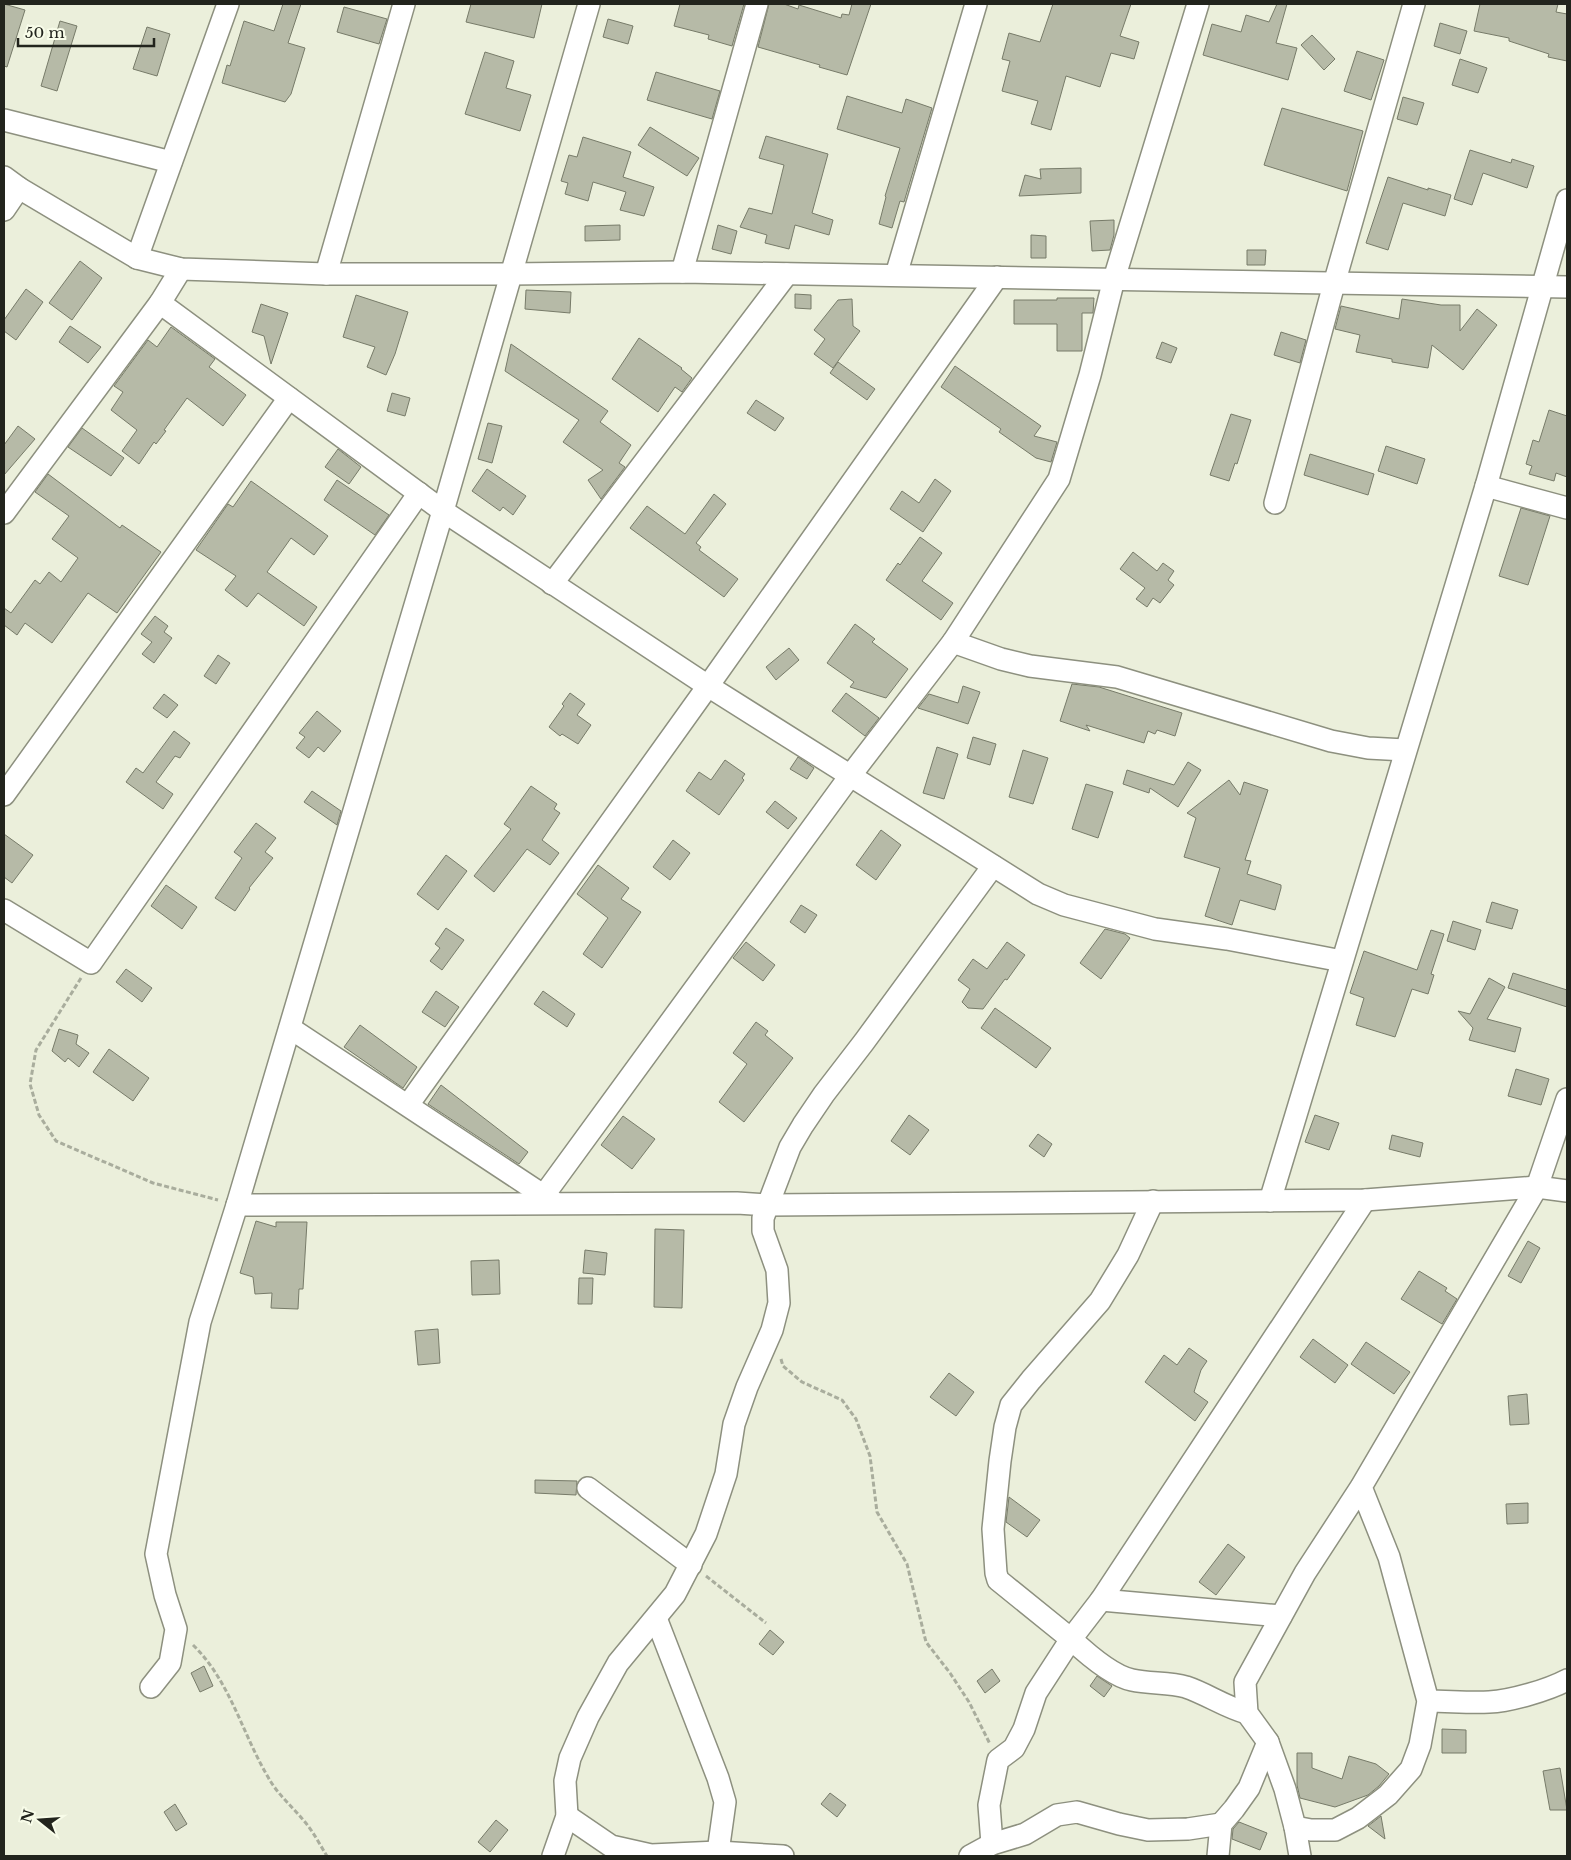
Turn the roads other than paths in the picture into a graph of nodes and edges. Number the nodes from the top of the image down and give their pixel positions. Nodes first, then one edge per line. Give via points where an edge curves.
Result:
1 (228, 4) edge
2 (404, 4) edge
3 (589, 4) edge
4 (757, 4) edge
5 (976, 4) edge
6 (1198, 4) edge
7 (1414, 4) edge
8 (4, 120) edge
9 (171, 162) junction
10 (11, 183) edge
11 (1567, 200) edge
12 (4, 210) edge
13 (136, 258) junction
14 (181, 269) junction
15 (682, 272) junction
16 (326, 274) junction
17 (510, 274) junction
18 (787, 274) junction
19 (896, 276) junction
20 (997, 277) junction
21 (1114, 279) junction
22 (1334, 284) junction
23 (1543, 286) junction
24 (1567, 287) edge
25 (160, 303) junction
26 (289, 398) junction
27 (1486, 486) junction
28 (419, 493) junction
29 (1275, 503) dead end
30 (1567, 508) edge
31 (443, 511) junction
32 (4, 514) edge
33 (552, 584) junction
34 (953, 642) junction
35 (708, 686) junction
36 (1405, 750) junction
37 (850, 776) junction
38 (4, 795) edge
39 (993, 866) junction
40 (4, 910) edge
41 (1342, 961) junction
42 (290, 1028) junction
43 (1567, 1098) edge
44 (408, 1105) junction
45 (1537, 1187) junction
46 (1567, 1191) edge
47 (550, 1199) junction
48 (1270, 1200) junction
49 (1365, 1200) junction
50 (1153, 1201) junction
51 (768, 1204) junction
52 (237, 1205) junction
53 (1361, 1487) junction
54 (588, 1488) dead end
55 (691, 1564) junction
56 (1101, 1600) junction
57 (1281, 1616) junction
58 (656, 1618) junction
59 (1071, 1639) junction
60 (1567, 1680) edge
61 (151, 1687) dead end
62 (1428, 1700) junction
63 (1247, 1713) junction
64 (1268, 1742) junction
65 (567, 1816) junction
66 (1221, 1824) junction
67 (1295, 1827) junction
68 (992, 1844) junction
69 (718, 1852) junction
70 (553, 1856) edge
71 (783, 1856) edge
72 (970, 1856) edge
73 (1218, 1856) edge
74 (1300, 1856) edge

1 - 9 street
2 - 16 street
3 - 17 street
4 - 15 street
5 - 19 street
6 - 21 street
7 - 22 street
8 - 9 street
9 - 13 street
10 - 12 street
10 - 13 street
11 - 23 street
13 - 14 street
14 - 16 street
14 - 25 street
15 - 17 street
15 - 18 street
16 - 17 street
17 - 31 street
18 - 19 street
18 - 33 street
19 - 20 street
20 - 21 street
20 - 35 street
21 - 22 street
21 - 34 street via 1059,479
22 - 23 street
22 - 29 street
23 - 24 street
23 - 27 street
25 - 26 street
25 - 32 street
26 - 28 street
26 - 38 street
27 - 30 street
27 - 36 street
28 - 31 street
28 - 40 street via 91,963
31 - 33 street
31 - 42 street
33 - 35 street
34 - 36 street via 1030,666 1117,677 1332,741 1368,748
34 - 37 street
35 - 37 street
35 - 44 street
36 - 41 street
37 - 39 street
37 - 47 street
39 - 41 street via 1038,894 1064,905 1155,929
39 - 51 street via 802,1125 790,1146
41 - 48 street
42 - 44 street
42 - 52 street
43 - 45 street
44 - 47 street
45 - 46 street
45 - 49 street
45 - 53 street
47 - 51 street
47 - 52 street
48 - 49 street
48 - 50 street
49 - 56 street
50 - 51 street
50 - 59 street via 1128,1255 1100,1301 1011,1405 1004,1427 994,1529 998,1580
51 - 55 street via 763,1231 777,1270 779,1304 772,1330 734,1424 726,1474 706,1534
52 - 61 street via 200,1322 156,1554 176,1629 170,1663
53 - 57 street
53 - 62 street via 1389,1557
54 - 55 street
55 - 58 street via 675,1594
56 - 57 street
56 - 59 street
57 - 63 street via 1245,1682
58 - 65 street via 618,1663 588,1717 570,1758 565,1781
58 - 69 street via 725,1802
59 - 63 street via 1123,1677 1180,1685
59 - 68 street via 1036,1693 1024,1730 1014,1748 998,1760 988,1805
60 - 62 street via 1491,1702
62 - 67 street via 1420,1745 1411,1769 1388,1796 1335,1830
63 - 64 street
64 - 66 street via 1249,1788
64 - 67 street
65 - 69 street via 611,1846 651,1855
65 - 70 street
66 - 68 street via 1148,1830 1077,1812 1057,1815 1025,1834
66 - 73 street
67 - 74 street
68 - 72 street
69 - 71 street

